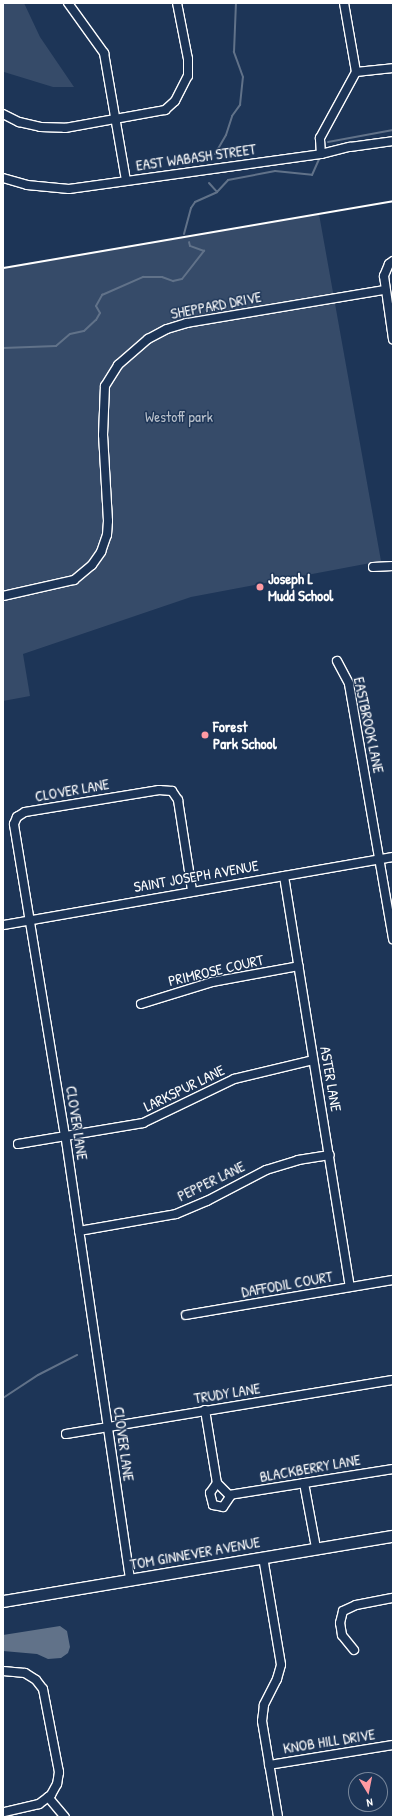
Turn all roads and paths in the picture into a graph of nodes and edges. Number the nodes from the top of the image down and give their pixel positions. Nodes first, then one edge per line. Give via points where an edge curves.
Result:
1 (68, 3) edge
2 (177, 3) edge
3 (344, 3) edge
4 (393, 68) edge
5 (356, 72) junction
6 (3, 114) edge
7 (115, 120) junction
8 (393, 141) edge
9 (321, 154) junction
10 (3, 178) edge
11 (126, 180) junction
12 (393, 261) edge
13 (385, 290) junction
14 (393, 338) edge
15 (393, 566) edge
16 (373, 567) dead end
17 (3, 596) edge
18 (337, 661) dead end
19 (393, 857) edge
20 (380, 859) junction
21 (284, 876) junction
22 (192, 890) junction
23 (28, 920) junction
24 (3, 924) edge
25 (393, 939) edge
26 (299, 966) junction
27 (141, 1004) dead end
28 (313, 1060) junction
29 (65, 1136) junction
30 (18, 1144) dead end
31 (330, 1155) junction
32 (79, 1231) junction
33 (393, 1280) edge
34 (350, 1287) junction
35 (186, 1315) dead end
36 (393, 1380) edge
37 (205, 1410) junction
38 (107, 1427) junction
39 (66, 1434) dead end
40 (393, 1469) edge
41 (217, 1483) junction
42 (304, 1483) junction
43 (228, 1494) junction
44 (393, 1536) edge
45 (316, 1548) junction
46 (263, 1557) junction
47 (130, 1579) junction
48 (393, 1598) edge
49 (3, 1601) edge
50 (354, 1650) dead end
51 (3, 1671) edge
52 (393, 1745) edge
53 (269, 1765) junction
54 (48, 1798) junction
55 (3, 1812) edge
56 (65, 1817) edge
57 (278, 1817) edge

1 - 7 street via 104,53
2 - 7 street via 188,60 188,76 184,88 165,110
3 - 5 street
4 - 5 street
5 - 9 street via 320,138
6 - 7 street via 40,128 64,128
7 - 11 street
8 - 9 street, EAST WABASH STREET
9 - 11 street, EAST WABASH STREET
10 - 11 street, EAST WABASH STREET via 48,188 69,188
12 - 13 street via 386,270
13 - 14 street
13 - 17 street, SHEPPARD DRIVE via 187,323 155,336 133,352 118,365 105,386 102,414 107,535 92,565 74,580
15 - 16 street
18 - 20 street, EASTBROOK LANE via 349,684
19 - 20 street, SAINT JOSEPH AVENUE
20 - 21 street, SAINT JOSEPH AVENUE
20 - 25 street, EASTBROOK LANE
21 - 22 street, SAINT JOSEPH AVENUE
21 - 26 street, ASTER LANE
22 - 23 street, SAINT JOSEPH AVENUE
22 - 23 street, CLOVER LANE via 178,800 172,791 160,790 25,812 17,817 14,832
23 - 24 street, SAINT JOSEPH AVENUE
23 - 29 street, CLOVER LANE
26 - 27 street, PRIMROSE COURT via 212,982
26 - 28 street, ASTER LANE
28 - 29 street, LARKSPUR LANE via 234,1079 143,1123
28 - 31 street, ASTER LANE
29 - 30 street, LARKSPUR LANE
29 - 32 street, CLOVER LANE
31 - 32 street, PEPPER LANE via 298,1160 266,1170 176,1214
31 - 34 street, ASTER LANE
32 - 38 street, CLOVER LANE
33 - 34 street, DAFFODIL COURT
34 - 35 street, DAFFODIL COURT
36 - 37 street, TRUDY LANE
37 - 38 street, TRUDY LANE
37 - 41 street
38 - 39 street, TRUDY LANE
38 - 47 street, CLOVER LANE
40 - 42 street, BLACKBERRY LANE
41 - 43 street
41 - 43 street, BLACKBERRY LANE via 210,1493 213,1505 223,1507
42 - 43 street, BLACKBERRY LANE
42 - 45 street
44 - 45 main road, TOM GINNEVER AVENUE
45 - 46 main road, TOM GINNEVER AVENUE
46 - 47 main road, TOM GINNEVER AVENUE
46 - 53 street via 281,1665 264,1705 262,1721
47 - 49 main road, TOM GINNEVER AVENUE
48 - 50 street via 356,1605 343,1612 340,1624 342,1635
51 - 54 street via 25,1672 43,1689 59,1772 57,1784
52 - 53 street, KNOB HILL DRIVE
53 - 57 street
54 - 55 street via 27,1808
54 - 56 street

